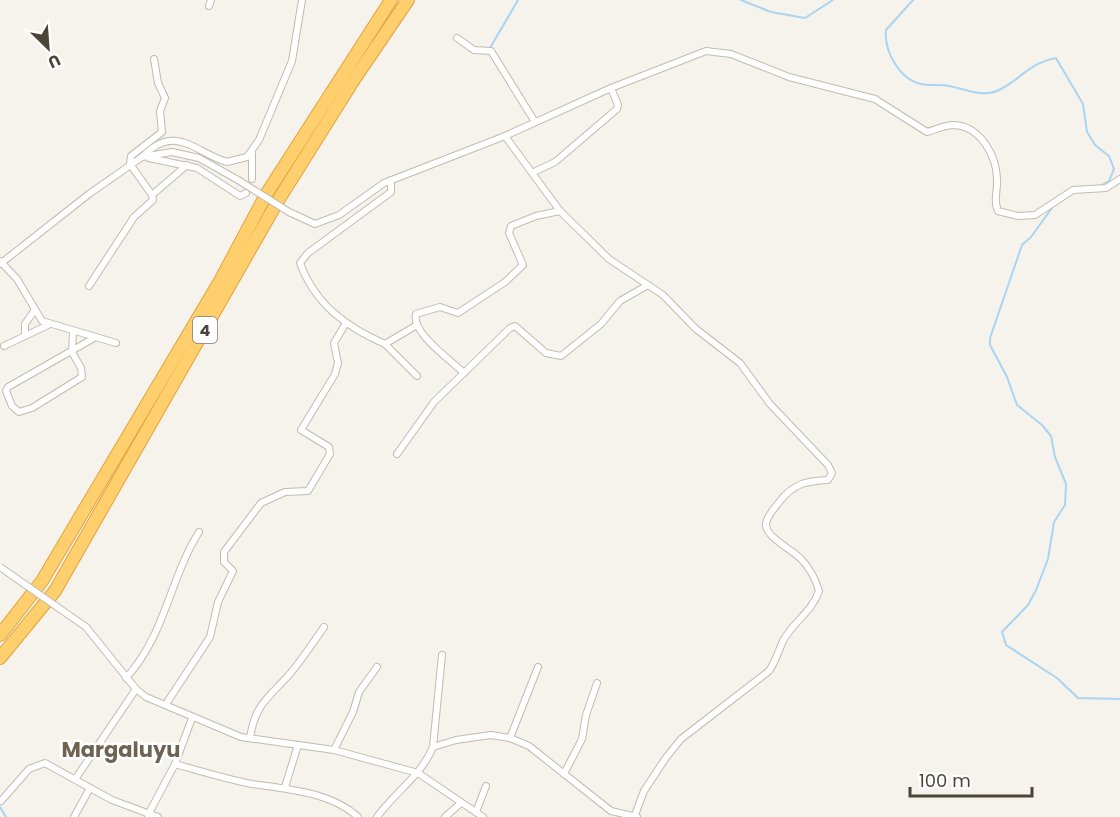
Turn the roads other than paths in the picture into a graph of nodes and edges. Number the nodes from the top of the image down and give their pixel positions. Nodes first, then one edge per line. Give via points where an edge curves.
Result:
1 (302, 0) edge
2 (391, 0) edge
3 (408, 0) edge
4 (457, 38) dead end
5 (154, 59) dead end
6 (611, 88) junction
7 (535, 122) junction
8 (506, 136) junction
9 (252, 153) junction
10 (142, 157) junction
11 (130, 164) junction
12 (187, 165) junction
13 (534, 172) junction
14 (252, 179) dead end
15 (1120, 179) edge
16 (391, 180) junction
17 (246, 193) dead end
18 (152, 195) junction
19 (353, 205) junction
20 (560, 211) junction
21 (360, 213) junction
22 (1, 263) edge
23 (648, 285) junction
24 (89, 286) dead end
25 (34, 311) junction
26 (346, 323) junction
27 (48, 325) junction
28 (417, 325) junction
29 (73, 332) junction
30 (26, 336) junction
31 (94, 338) junction
32 (116, 343) dead end
33 (385, 344) junction
34 (4, 346) dead end
35 (72, 352) junction
36 (464, 373) junction
37 (417, 376) dead end
38 (397, 454) dead end
39 (199, 532) dead end
40 (0, 567) edge
41 (324, 627) dead end
42 (0, 635) edge
43 (442, 655) dead end
44 (0, 658) edge
45 (377, 667) dead end
46 (538, 667) dead end
47 (126, 678) junction
48 (597, 683) dead end
49 (136, 689) junction
50 (166, 704) junction
51 (192, 718) junction
52 (250, 738) junction
53 (510, 738) junction
54 (298, 745) junction
55 (433, 747) junction
56 (334, 750) junction
57 (175, 764) junction
58 (418, 773) junction
59 (564, 774) junction
60 (76, 778) junction
61 (486, 786) dead end
62 (285, 787) junction
63 (90, 788) junction
64 (1, 801) edge
65 (461, 803) junction
66 (476, 812) junction
67 (148, 815) junction
68 (623, 815) edge
69 (636, 816) edge
70 (74, 817) edge
71 (158, 817) edge
72 (358, 817) edge
73 (377, 817) edge
74 (445, 817) edge
75 (483, 817) edge

1 - 9 street via 292,61
2 - 42 highway, 4 via 267,193 115,463 42,581
3 - 44 highway, 4 via 279,199 55,591
4 - 7 street via 474,50 491,51
5 - 11 street via 165,98 160,111 162,132 131,156
6 - 7 street
6 - 13 street via 617,110 555,162
6 - 15 street via 706,51 731,54 789,77 875,99 927,132 954,125 967,129 991,151 998,180 998,211 1035,215 1073,190 1106,188
7 - 8 street
8 - 13 street
8 - 16 street
9 - 10 street via 226,162 177,141 156,146
9 - 14 street
10 - 11 street
10 - 12 street
10 - 19 street, bridge via 172,152 199,158 315,224
11 - 18 street
11 - 22 street
12 - 17 street via 240,196
12 - 18 street
13 - 20 street
16 - 19 street
16 - 21 street via 393,190
18 - 24 street via 153,200 134,217
19 - 21 street
20 - 23 street via 609,259
20 - 28 street via 511,226 509,233 523,262 515,274 458,313 440,307 416,314
21 - 26 street via 300,263 322,304
22 - 25 street via 17,279
23 - 36 street via 620,301 601,324 561,356 546,353 515,326
23 - 69 street via 740,363 770,405 832,473 828,480 810,480 792,488 768,516 766,524 766,531 808,569 819,591 813,603 783,641 769,671 681,740 665,759 644,791
25 - 27 street
25 - 30 street via 25,324
26 - 33 street
26 - 50 street via 334,343 339,363 301,430 329,447 330,454 308,490 285,492 261,503 224,552 224,562 233,571 218,602 214,627 206,646
27 - 29 street
27 - 30 street
28 - 33 street
28 - 36 street
29 - 31 street
29 - 35 street
30 - 34 street
31 - 32 street
31 - 35 street
33 - 37 street
35 - 35 street via 8,387 12,406 19,412 32,408 82,377
36 - 38 street via 420,417
39 - 47 street via 182,563 154,640
40 - 47 street, bridge via 86,627
41 - 52 street via 288,676 266,697 253,718
43 - 55 street
45 - 56 street via 359,692 354,712
46 - 53 street
47 - 49 street
48 - 59 street via 582,740
49 - 50 street
49 - 60 street
50 - 51 street
51 - 52 street
51 - 57 street
52 - 54 street
53 - 55 street via 491,735
53 - 59 street via 529,746
54 - 56 street
54 - 62 street
55 - 58 street
56 - 58 street
57 - 62 street via 251,783
57 - 67 street
58 - 65 street
58 - 73 street
59 - 68 street via 611,811
60 - 63 street
60 - 64 street via 45,763 29,770
61 - 66 street
62 - 72 street via 331,801
63 - 67 street
63 - 70 street
65 - 66 street
65 - 74 street
66 - 75 street
67 - 71 street
68 - 69 street

